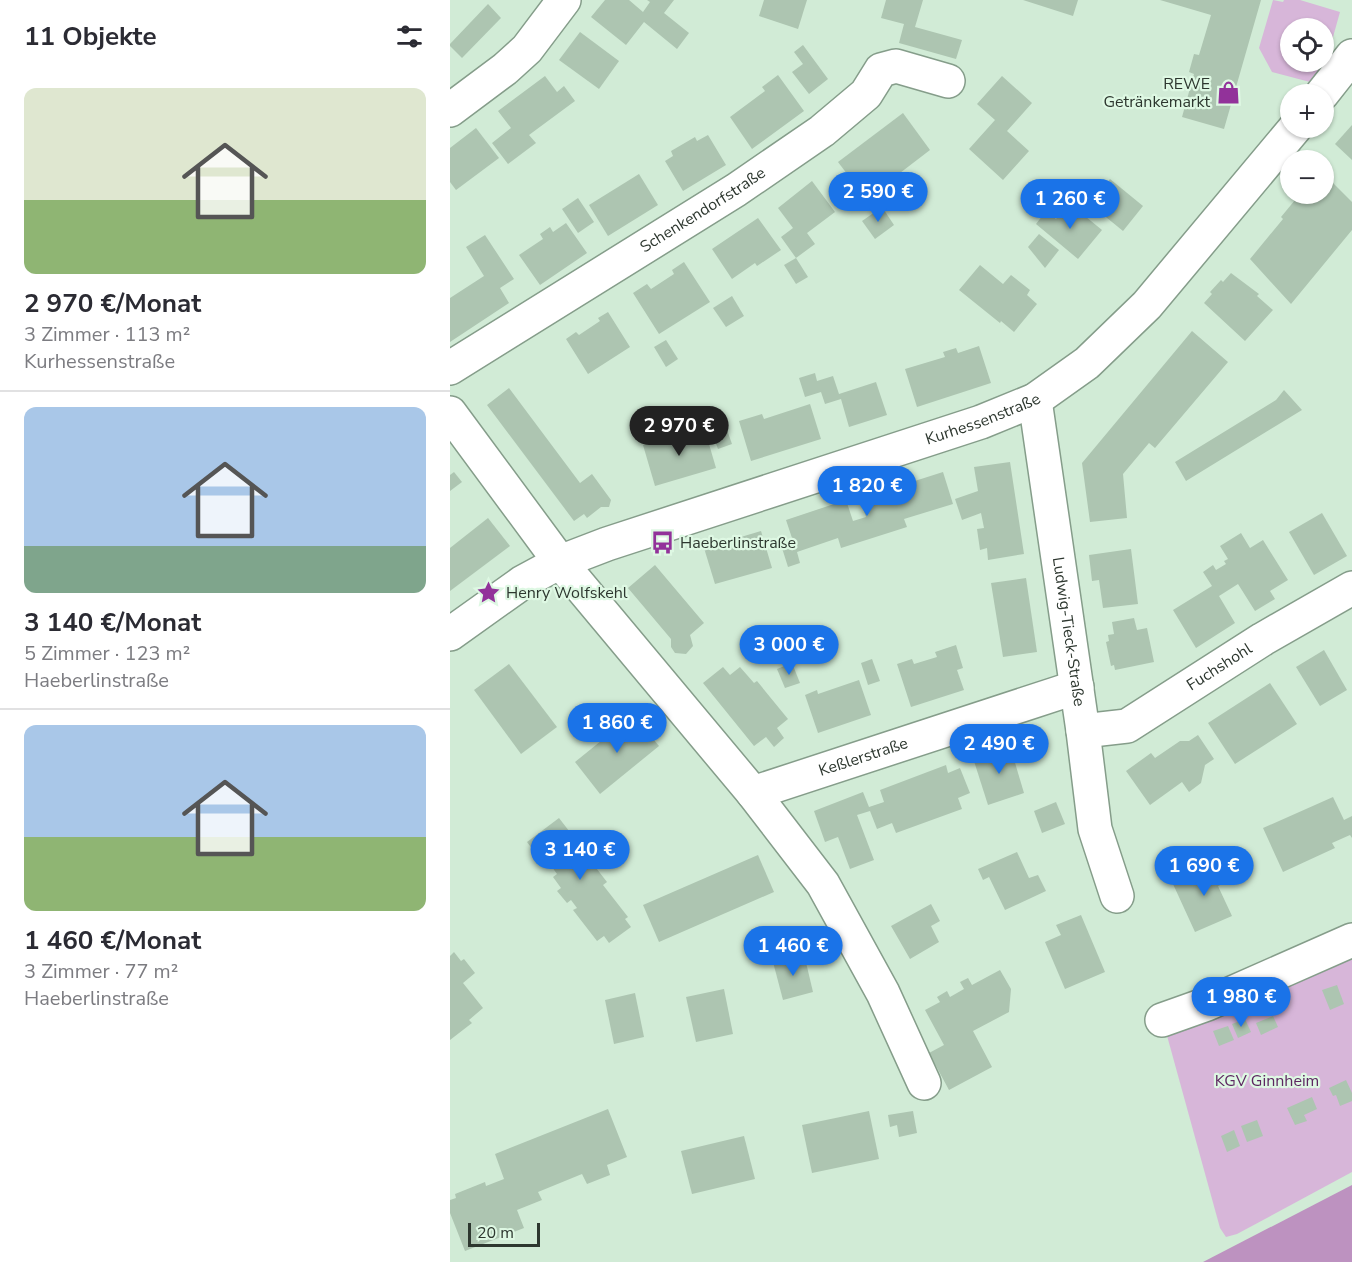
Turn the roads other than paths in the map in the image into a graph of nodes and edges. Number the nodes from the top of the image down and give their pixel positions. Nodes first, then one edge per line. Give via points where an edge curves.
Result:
1 (564, 0) edge
2 (948, 81) dead end
3 (450, 110) edge
4 (1288, 138) edge
5 (450, 368) edge
6 (1035, 400) junction
7 (450, 413) edge
8 (560, 562) junction
9 (1352, 588) edge
10 (450, 634) edge
11 (1077, 687) junction
12 (1083, 731) junction
13 (753, 793) junction
14 (1117, 896) dead end
15 (1352, 940) edge
16 (1162, 1020) dead end
17 (924, 1083) dead end

1 - 3 street via 527,49
2 - 5 street, Schenkendorfstraße via 896,66 881,70 866,94 822,131 736,190
4 - 6 street, Kurhessenstraße via 1147,305 1087,363
6 - 8 street, Kurhessenstraße via 981,422
6 - 11 street, Ludwig-Tieck-Straße
7 - 8 street
8 - 10 street, Kurhessenstraße via 523,582
8 - 13 street
9 - 12 street, Fuchshohl via 1263,639 1127,726
11 - 12 street, Ludwig-Tieck-Straße
11 - 13 street, Keßlerstraße
12 - 14 street, Ludwig-Tieck-Straße via 1095,829
13 - 17 street via 823,884 882,993
15 - 16 street

